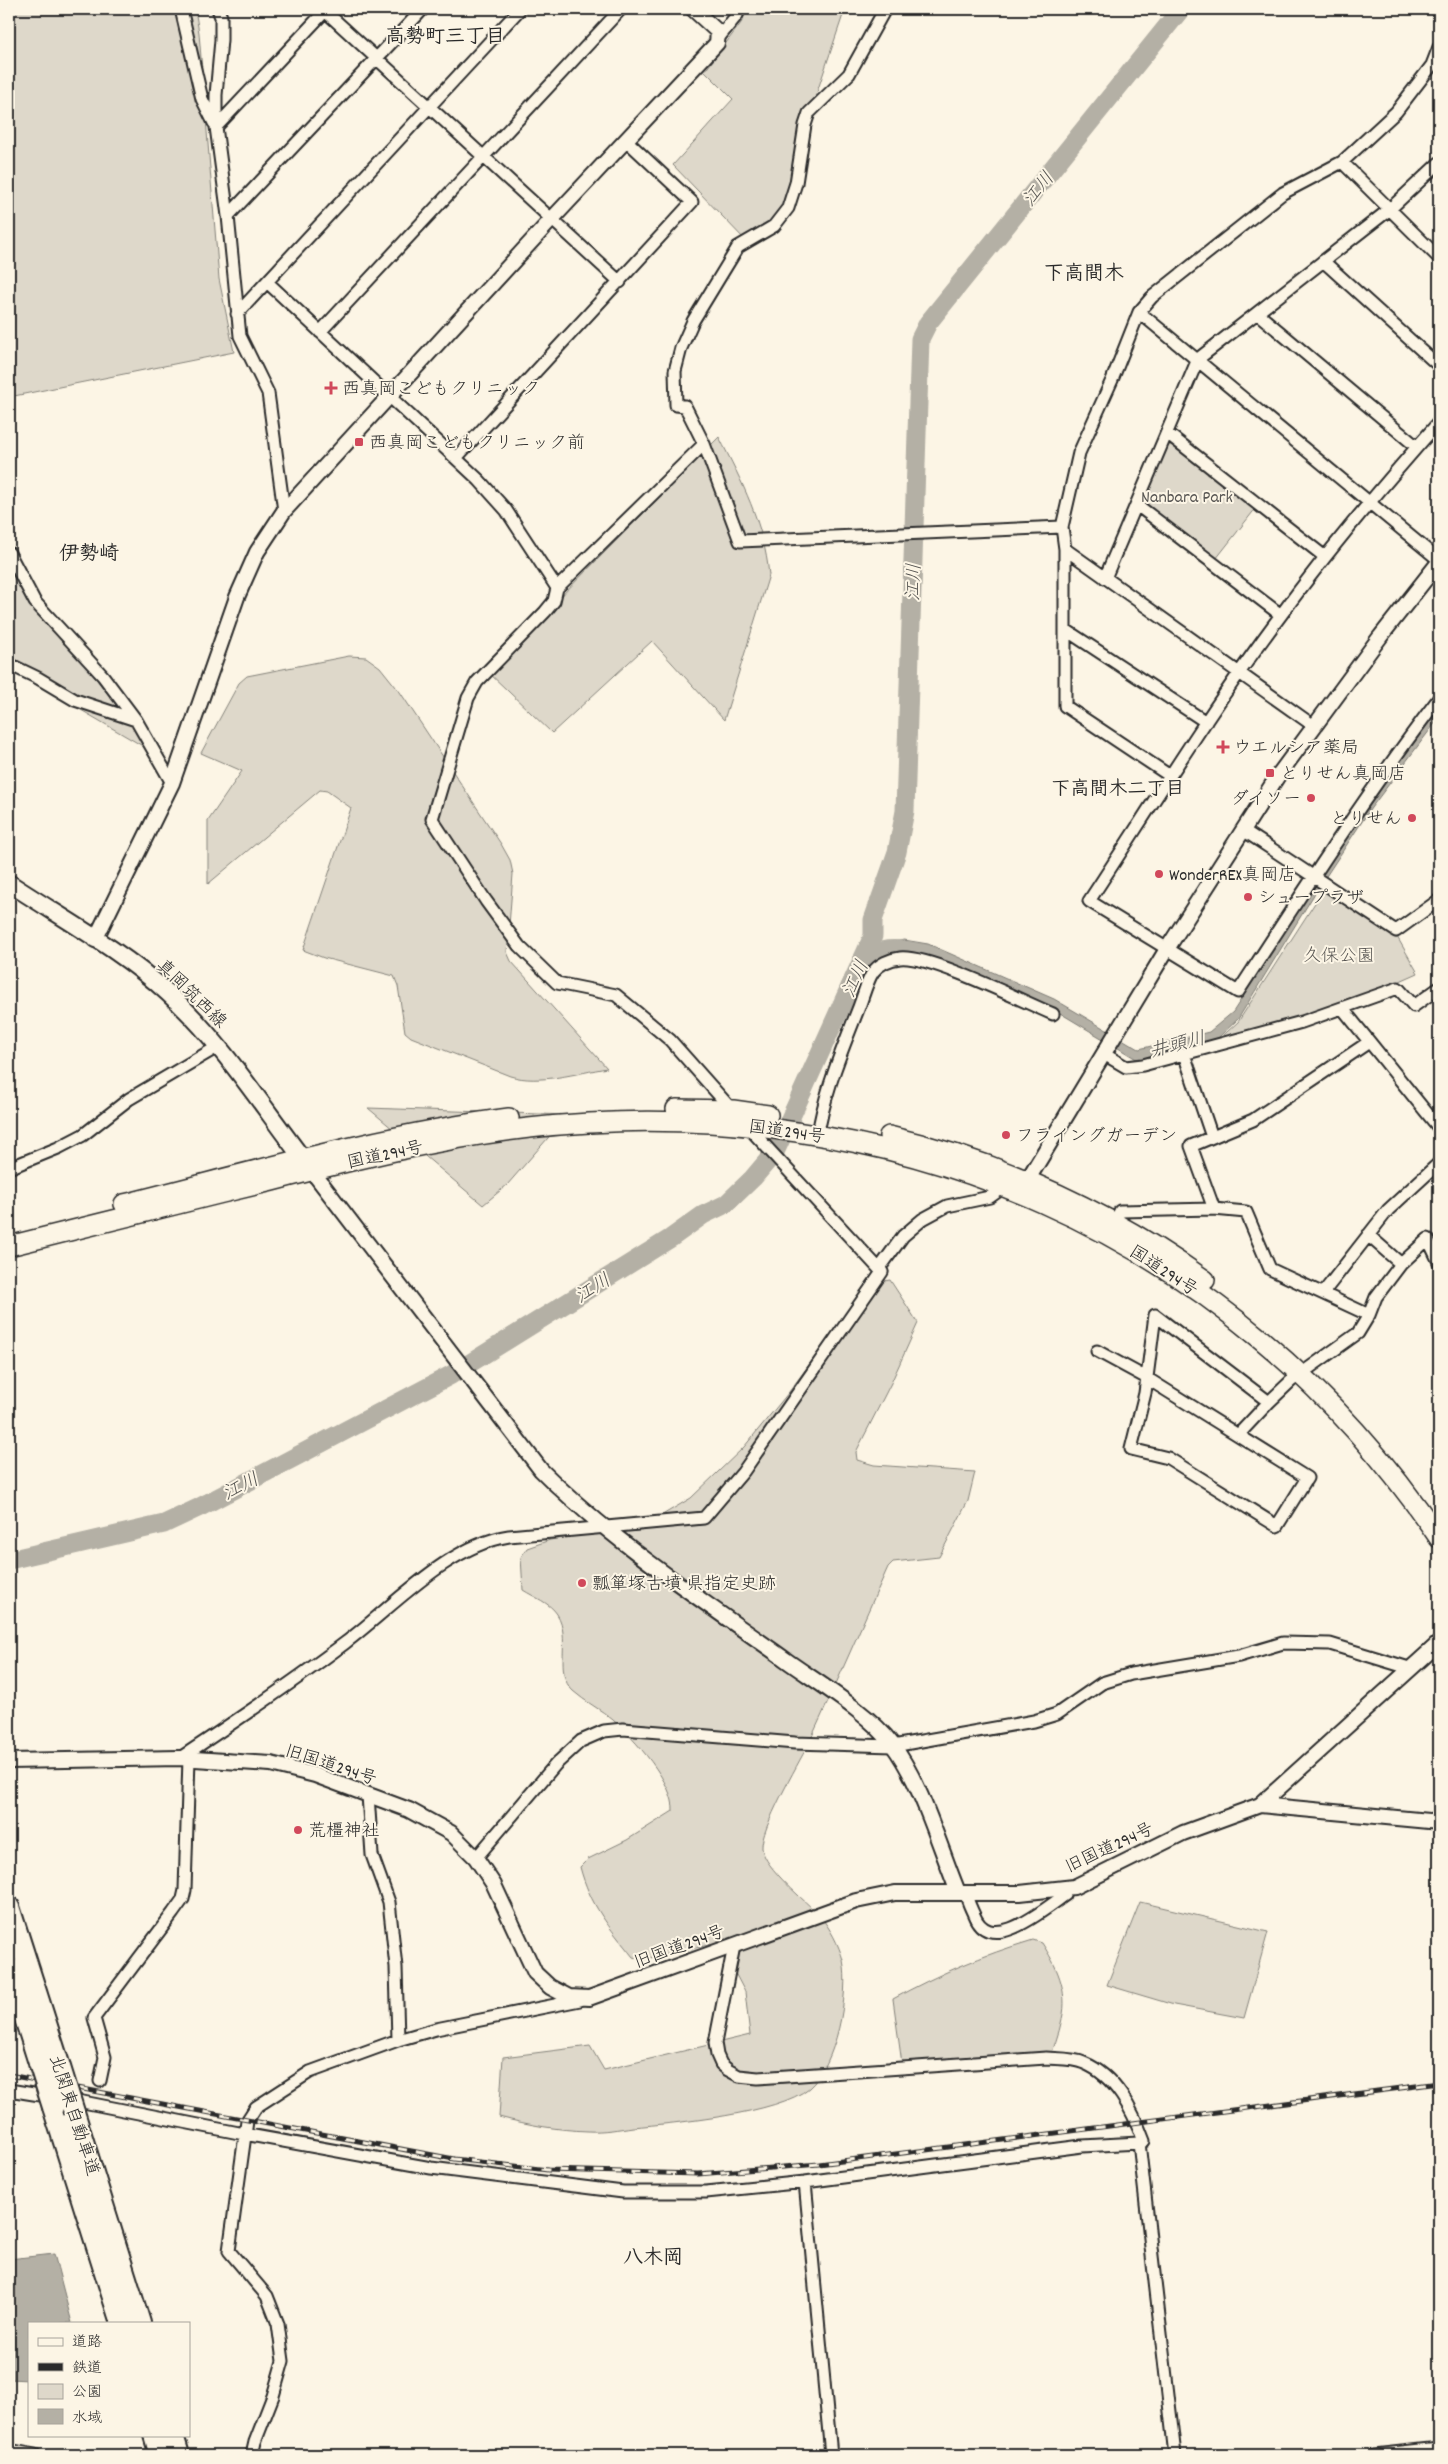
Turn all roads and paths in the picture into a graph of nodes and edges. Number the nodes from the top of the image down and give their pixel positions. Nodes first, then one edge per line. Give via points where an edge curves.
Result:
1 (180, 9) edge
2 (423, 9) edge
3 (520, 9) edge
4 (621, 9) edge
5 (693, 9) edge
6 (739, 9) edge
7 (885, 9) edge
8 (326, 10) edge
9 (222, 11) edge
10 (720, 36) junction
11 (1439, 47) edge
12 (376, 58) junction
13 (429, 107) junction
14 (216, 127) junction
15 (626, 141) junction
16 (483, 156) junction
17 (1342, 162) junction
18 (1439, 163) edge
19 (1390, 210) junction
20 (228, 216) junction
21 (552, 219) junction
22 (1439, 258) edge
23 (1323, 261) junction
24 (267, 282) junction
25 (620, 282) junction
26 (1139, 312) junction
27 (1256, 313) junction
28 (237, 314) junction
29 (320, 332) junction
30 (1198, 359) junction
31 (1439, 366) edge
32 (388, 397) junction
33 (1439, 422) edge
34 (1166, 433) junction
35 (704, 444) junction
36 (1417, 447) junction
37 (456, 458) junction
38 (1370, 503) junction
39 (1136, 505) junction
40 (284, 511) junction
41 (1062, 528) junction
42 (1064, 549) junction
43 (9, 553) edge
44 (1325, 557) junction
45 (1439, 561) edge
46 (1105, 578) junction
47 (557, 588) junction
48 (1281, 615) junction
49 (1066, 630) junction
50 (9, 664) edge
51 (1240, 673) junction
52 (1439, 698) edge
53 (136, 720) junction
54 (1206, 722) junction
55 (1314, 726) junction
56 (1170, 776) junction
57 (172, 783) junction
58 (1243, 830) junction
59 (1314, 875) junction
60 (9, 883) edge
61 (1439, 900) edge
62 (95, 940) junction
63 (1167, 949) junction
64 (1439, 988) edge
65 (1343, 1009) junction
66 (1053, 1014) dead end
67 (1369, 1042) junction
68 (219, 1046) junction
69 (1105, 1051) junction
70 (1184, 1054) junction
71 (733, 1110) junction
72 (775, 1122) junction
73 (746, 1125) junction
74 (813, 1125) junction
75 (1439, 1128) edge
76 (1212, 1137) junction
77 (1439, 1163) edge
78 (307, 1164) junction
79 (9, 1168) edge
80 (1017, 1187) junction
81 (1214, 1209) junction
82 (1115, 1222) junction
83 (9, 1233) edge
84 (1368, 1235) junction
85 (9, 1246) edge
86 (1439, 1262) edge
87 (1401, 1264) junction
88 (879, 1269) junction
89 (1323, 1293) junction
90 (1369, 1315) junction
91 (1098, 1351) dead end
92 (1306, 1370) junction
93 (1145, 1377) junction
94 (1269, 1402) junction
95 (1238, 1435) junction
96 (1439, 1516) edge
97 (604, 1527) junction
98 (1439, 1538) edge
99 (1439, 1643) edge
100 (1409, 1668) junction
101 (893, 1746) junction
102 (185, 1758) junction
103 (9, 1761) edge
104 (368, 1795) junction
105 (1260, 1804) junction
106 (1439, 1822) edge
107 (476, 1858) junction
108 (1064, 1888) junction
109 (962, 1893) junction
110 (9, 1907) edge
111 (734, 1946) junction
112 (9, 1968) edge
113 (589, 1998) junction
114 (398, 2040) junction
115 (49, 2064) junction
116 (100, 2080) dead end
117 (9, 2090) edge
118 (244, 2134) junction
119 (1144, 2142) dead end
120 (805, 2182) junction
121 (121, 2322) edge
122 (140, 2322) edge
123 (154, 2436) edge
124 (173, 2436) edge
125 (1439, 2448) edge
126 (9, 2450) edge
127 (34, 2455) edge
128 (160, 2455) edge
129 (179, 2455) edge
130 (252, 2455) edge
131 (831, 2455) edge
132 (1175, 2455) edge
133 (1374, 2455) edge

1 - 14 street via 202,99
2 - 12 street
3 - 13 street
4 - 16 street
5 - 10 street
6 - 10 street
7 - 35 street via 849,74 809,113 788,208 774,226 738,247 681,348 675,371 676,405 685,406
8 - 12 street
8 - 14 street
9 - 14 street
10 - 15 street
11 - 17 street via 1432,65 1396,112
12 - 13 street
12 - 20 street
13 - 16 street
13 - 24 street
14 - 20 street
15 - 21 street
15 - 25 street via 692,202
16 - 21 street
16 - 29 street
17 - 19 street
17 - 26 street via 1283,193 1152,297
18 - 19 street
19 - 22 street
19 - 23 street
20 - 28 street
21 - 25 street
21 - 32 street
23 - 27 street
23 - 31 street
24 - 28 street
24 - 29 street
25 - 37 street
26 - 30 street
26 - 41 street via 1079,452
27 - 30 street
27 - 36 street
28 - 40 street via 240,336 268,393
29 - 32 street
30 - 34 street
30 - 38 street
32 - 37 street
32 - 40 street
33 - 36 street
34 - 39 street
34 - 44 street
35 - 41 street via 740,541
35 - 47 street
36 - 38 street
37 - 47 street via 506,510
38 - 44 street
38 - 45 street
39 - 46 street
39 - 48 street
40 - 57 street via 268,532 245,575
41 - 42 street
42 - 46 street
42 - 49 street
43 - 53 street via 35,602 103,676
44 - 48 street
45 - 55 street
46 - 51 street
47 - 71 street via 554,601 477,682 468,698 432,819 519,946 557,983 616,995 670,1040
48 - 51 street
49 - 54 street
49 - 56 street via 1066,706
50 - 53 street via 87,706
51 - 54 street
51 - 55 street
52 - 59 street
53 - 57 street
54 - 56 street
55 - 58 street
56 - 63 street via 1089,901
57 - 62 street
58 - 59 street
58 - 63 street
59 - 61 street via 1396,931
59 - 63 street via 1238,992
60 - 62 main road, 真岡筑西線
62 - 68 main road, 真岡筑西線 via 156,983
63 - 69 street
64 - 65 street via 1414,1006 1398,988
65 - 67 street
65 - 70 street
66 - 74 street via 934,964 911,958 885,962 873,972
67 - 75 street
67 - 76 street via 1253,1120
68 - 78 main road, 真岡筑西線
68 - 79 street via 129,1099 83,1135
69 - 70 street via 1126,1066
69 - 80 street
70 - 76 street
71 - 72 highway, 国道294号
71 - 73 street
71 - 78 highway, 国道294号 via 636,1108 524,1116 420,1132
72 - 73 highway, 国道294号
72 - 74 highway, 国道294号
73 - 78 highway, 国道294号 via 635,1120 528,1128
73 - 88 street
74 - 80 highway, 国道294号 via 928,1146
76 - 81 street via 1191,1146
77 - 84 street via 1388,1210
78 - 83 highway, 国道294号
78 - 85 highway, 国道294号
78 - 97 street via 541,1470
80 - 82 highway, 国道294号
80 - 88 street via 990,1197 947,1206 923,1219 903,1236
80 - 92 highway, 国道294号 via 1163,1268
81 - 82 street via 1120,1211
81 - 89 street via 1246,1212 1270,1269
82 - 92 highway, 国道294号 via 1223,1293
84 - 87 street
84 - 89 street
86 - 87 street via 1428,1239
87 - 90 street via 1376,1297
88 - 97 street via 882,1272 743,1472 704,1518
89 - 90 street
90 - 92 street via 1358,1333
91 - 93 street
92 - 94 street
92 - 96 highway, 国道294号 via 1383,1444
92 - 98 highway, 国道294号 via 1406,1492
93 - 94 street via 1155,1315
93 - 95 street
93 - 95 street via 1131,1449 1168,1458 1277,1526 1307,1478
94 - 95 street
97 - 101 street via 839,1698 871,1723
97 - 102 street via 497,1538 459,1554 345,1643
99 - 100 street
100 - 101 street via 1330,1644 1283,1644 1239,1656 1131,1674 1102,1683 1057,1714 1034,1721
100 - 105 street
101 - 107 street via 795,1743 623,1729 604,1731 581,1741 556,1764
101 - 109 street via 908,1768
102 - 103 street, 旧国道294号
102 - 104 street, 旧国道294号 via 271,1764 314,1774
102 - 116 street via 183,1899 94,2018 105,2057
104 - 107 street, 旧国道294号 via 409,1810 451,1833
104 - 114 street via 372,1855 388,1902 396,1968
105 - 106 street, 旧国道294号
105 - 108 street, 旧国道294号 via 1183,1833 1074,1887
107 - 113 street, 旧国道294号 via 494,1885 534,1973 569,1997
108 - 109 street, 旧国道294号 via 1020,1893
108 - 109 street via 1065,1895 1027,1920 1004,1932 994,1933 978,1925
109 - 111 street, 旧国道294号 via 895,1893 856,1901
110 - 115 highway, 北関東自動車道
111 - 113 street, 旧国道294号
111 - 119 street via 715,2043 721,2064 739,2076 758,2078 1065,2059 1083,2062 1110,2081 1126,2101
112 - 115 highway, 北関東自動車道
113 - 114 street
114 - 118 street via 310,2072 280,2090 256,2107 247,2120
115 - 121 highway, 北関東自動車道, bridge via 53,2107
115 - 122 highway, 北関東自動車道, bridge via 74,2112
117 - 118 street
118 - 120 street via 431,2168 623,2192 706,2192
118 - 130 street via 229,2251 267,2296 278,2324 282,2360
120 - 131 street
120 - 132 street via 1082,2146 1139,2143
123 - 128 highway
124 - 129 highway
125 - 133 street
126 - 127 street

